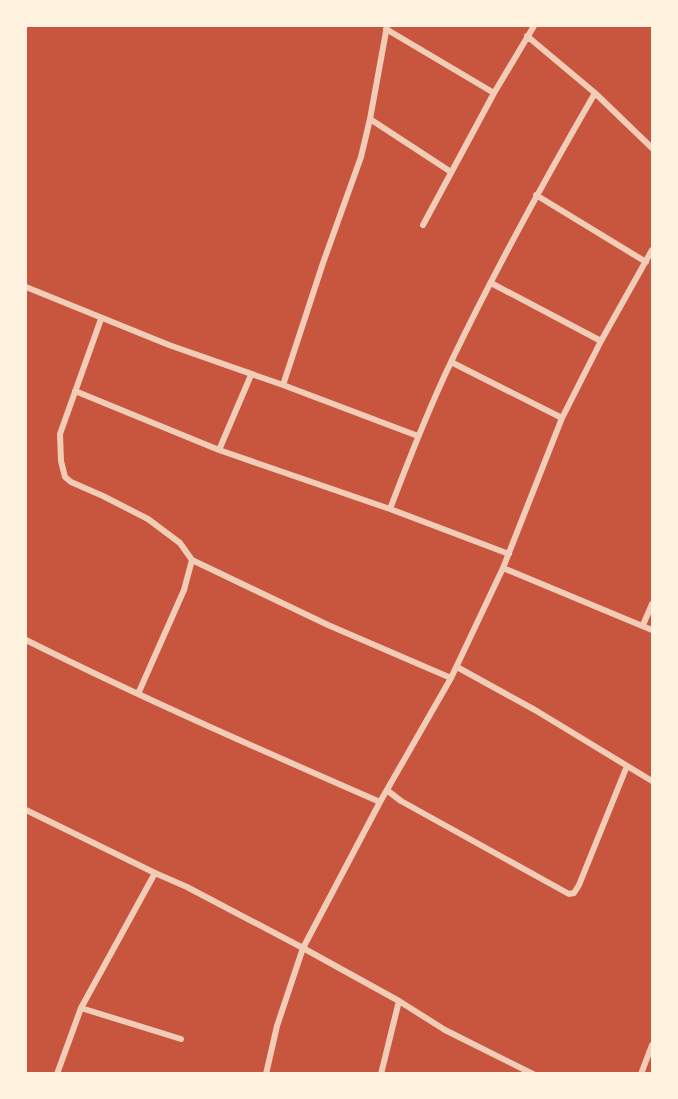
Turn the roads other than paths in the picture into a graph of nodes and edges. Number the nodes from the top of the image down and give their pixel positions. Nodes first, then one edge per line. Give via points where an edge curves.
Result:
1 (534, 26) edge
2 (386, 27) edge
3 (527, 36) junction
4 (494, 93) junction
5 (595, 93) junction
6 (370, 119) junction
7 (652, 148) edge
8 (451, 172) junction
9 (536, 195) junction
10 (423, 225) dead end
11 (652, 250) edge
12 (646, 262) junction
13 (491, 283) junction
14 (26, 287) edge
15 (101, 319) junction
16 (601, 341) junction
17 (451, 362) junction
18 (251, 375) junction
19 (283, 385) junction
20 (75, 391) junction
21 (562, 418) junction
22 (418, 436) junction
23 (219, 450) junction
24 (390, 509) junction
25 (509, 554) junction
26 (192, 560) junction
27 (503, 568) junction
28 (652, 604) edge
29 (643, 625) junction
30 (652, 630) edge
31 (26, 640) edge
32 (457, 667) junction
33 (451, 678) junction
34 (138, 694) junction
35 (627, 766) junction
36 (652, 782) edge
37 (388, 791) junction
38 (380, 802) junction
39 (26, 810) edge
40 (155, 873) junction
41 (303, 948) junction
42 (399, 1001) junction
43 (81, 1008) junction
44 (181, 1039) dead end
45 (652, 1045) edge
46 (267, 1073) edge
47 (57, 1074) edge
48 (381, 1074) edge
49 (533, 1074) edge
50 (640, 1074) edge

1 - 3 street
2 - 4 street
2 - 6 street
3 - 4 street
3 - 5 street
4 - 8 street
5 - 7 street
5 - 9 street
6 - 8 street
6 - 19 street via 356,173
8 - 10 street
9 - 12 street
9 - 13 street
11 - 12 street
12 - 16 street
13 - 16 street
13 - 17 street
14 - 15 street
15 - 18 street
15 - 20 street
16 - 21 street
17 - 21 street
17 - 22 street
18 - 19 street
18 - 23 street
19 - 22 street
20 - 23 street
20 - 26 street via 60,434 65,477 158,525 180,543
21 - 25 street
22 - 24 street
23 - 24 street
24 - 25 street
25 - 27 street
26 - 33 street
26 - 34 street via 184,590
27 - 29 street
27 - 32 street
28 - 29 street
29 - 30 street
31 - 34 street
32 - 33 street
32 - 35 street
33 - 37 street
34 - 38 street
35 - 36 street
35 - 37 street via 579,885 569,894
37 - 38 street
38 - 41 street
39 - 40 street
40 - 41 street
40 - 43 street
41 - 42 street
41 - 46 street via 277,1026
42 - 48 street
42 - 49 street via 454,1035
43 - 44 street
43 - 47 street
45 - 50 street

